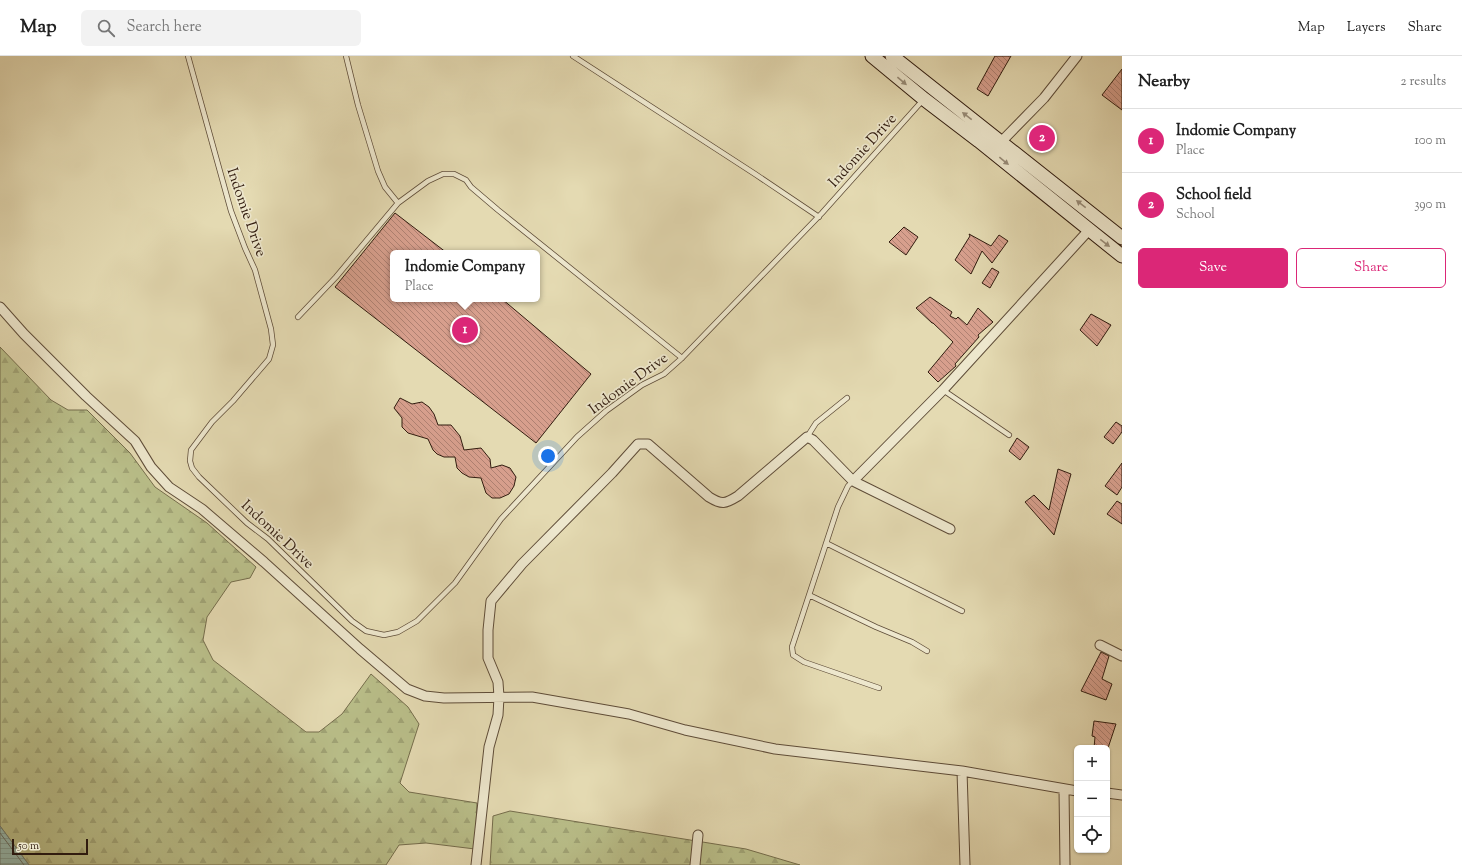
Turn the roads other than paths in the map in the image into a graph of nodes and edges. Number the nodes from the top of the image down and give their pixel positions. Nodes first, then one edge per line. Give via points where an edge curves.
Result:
1 (188, 56) edge
2 (346, 56) edge
3 (574, 56) edge
4 (872, 56) edge
5 (892, 56) edge
6 (1077, 56) edge
7 (932, 88) junction
8 (924, 99) junction
9 (1001, 142) junction
10 (398, 203) junction
11 (819, 217) junction
12 (1089, 230) junction
13 (1122, 238) edge
14 (1122, 256) edge
15 (0, 307) edge
16 (298, 317) dead end
17 (682, 358) junction
18 (943, 390) junction
19 (847, 398) dead end
20 (1009, 435) dead end
21 (807, 437) junction
22 (853, 481) junction
23 (950, 529) dead end
24 (826, 543) junction
25 (809, 595) junction
26 (962, 611) dead end
27 (1100, 645) dead end
28 (927, 651) dead end
29 (1122, 656) edge
30 (879, 688) dead end
31 (500, 698) junction
32 (962, 771) junction
33 (1064, 790) junction
34 (1074, 791) edge
35 (1110, 793) edge
36 (1122, 795) edge
37 (698, 835) dead end
38 (476, 865) edge
39 (695, 865) edge
40 (965, 865) edge
41 (1065, 865) edge

1 - 17 lane, Indomie Drive via 231,211 255,270 273,345 269,359 190,450 192,468 247,523 268,539 352,621 366,631 384,635 398,632 417,621 455,583 501,519 577,437 606,411 642,385 664,374
2 - 10 lane via 378,171
3 - 11 lane
4 -> 8 main road
5 - 7 main road
6 - 9 street via 1044,98
7 - 8 lane, Indomie Drive
9 -> 7 main road
8 - 11 lane, Indomie Drive
8 -> 12 main road via 979,140
13 -> 9 main road
10 - 16 lane, Indomie Drive via 336,277
10 - 17 lane, Indomie Drive via 428,181 443,174 454,174 466,180 498,210
11 - 17 lane, Indomie Drive
12 -> 14 main road
12 - 18 street
15 - 31 street via 86,396 135,441 151,467 169,487 202,509 407,689 425,696 444,698
18 - 20 lane
18 - 22 street
19 - 21 lane via 816,423
21 - 22 street
21 - 31 street via 738,496 726,503 717,502 709,496 648,444 638,444 522,564 491,602 488,658 498,682
22 - 23 street
22 - 24 lane via 839,503
24 - 25 lane
24 - 26 lane
25 - 28 lane
25 - 30 lane via 792,647 793,655 804,662
27 - 29 street
31 - 32 street via 532,697 629,714 686,730 775,749
31 - 38 street via 489,747
32 - 33 street
32 - 40 street
33 - 34 street
33 - 41 street
35 - 36 street
37 - 39 street

